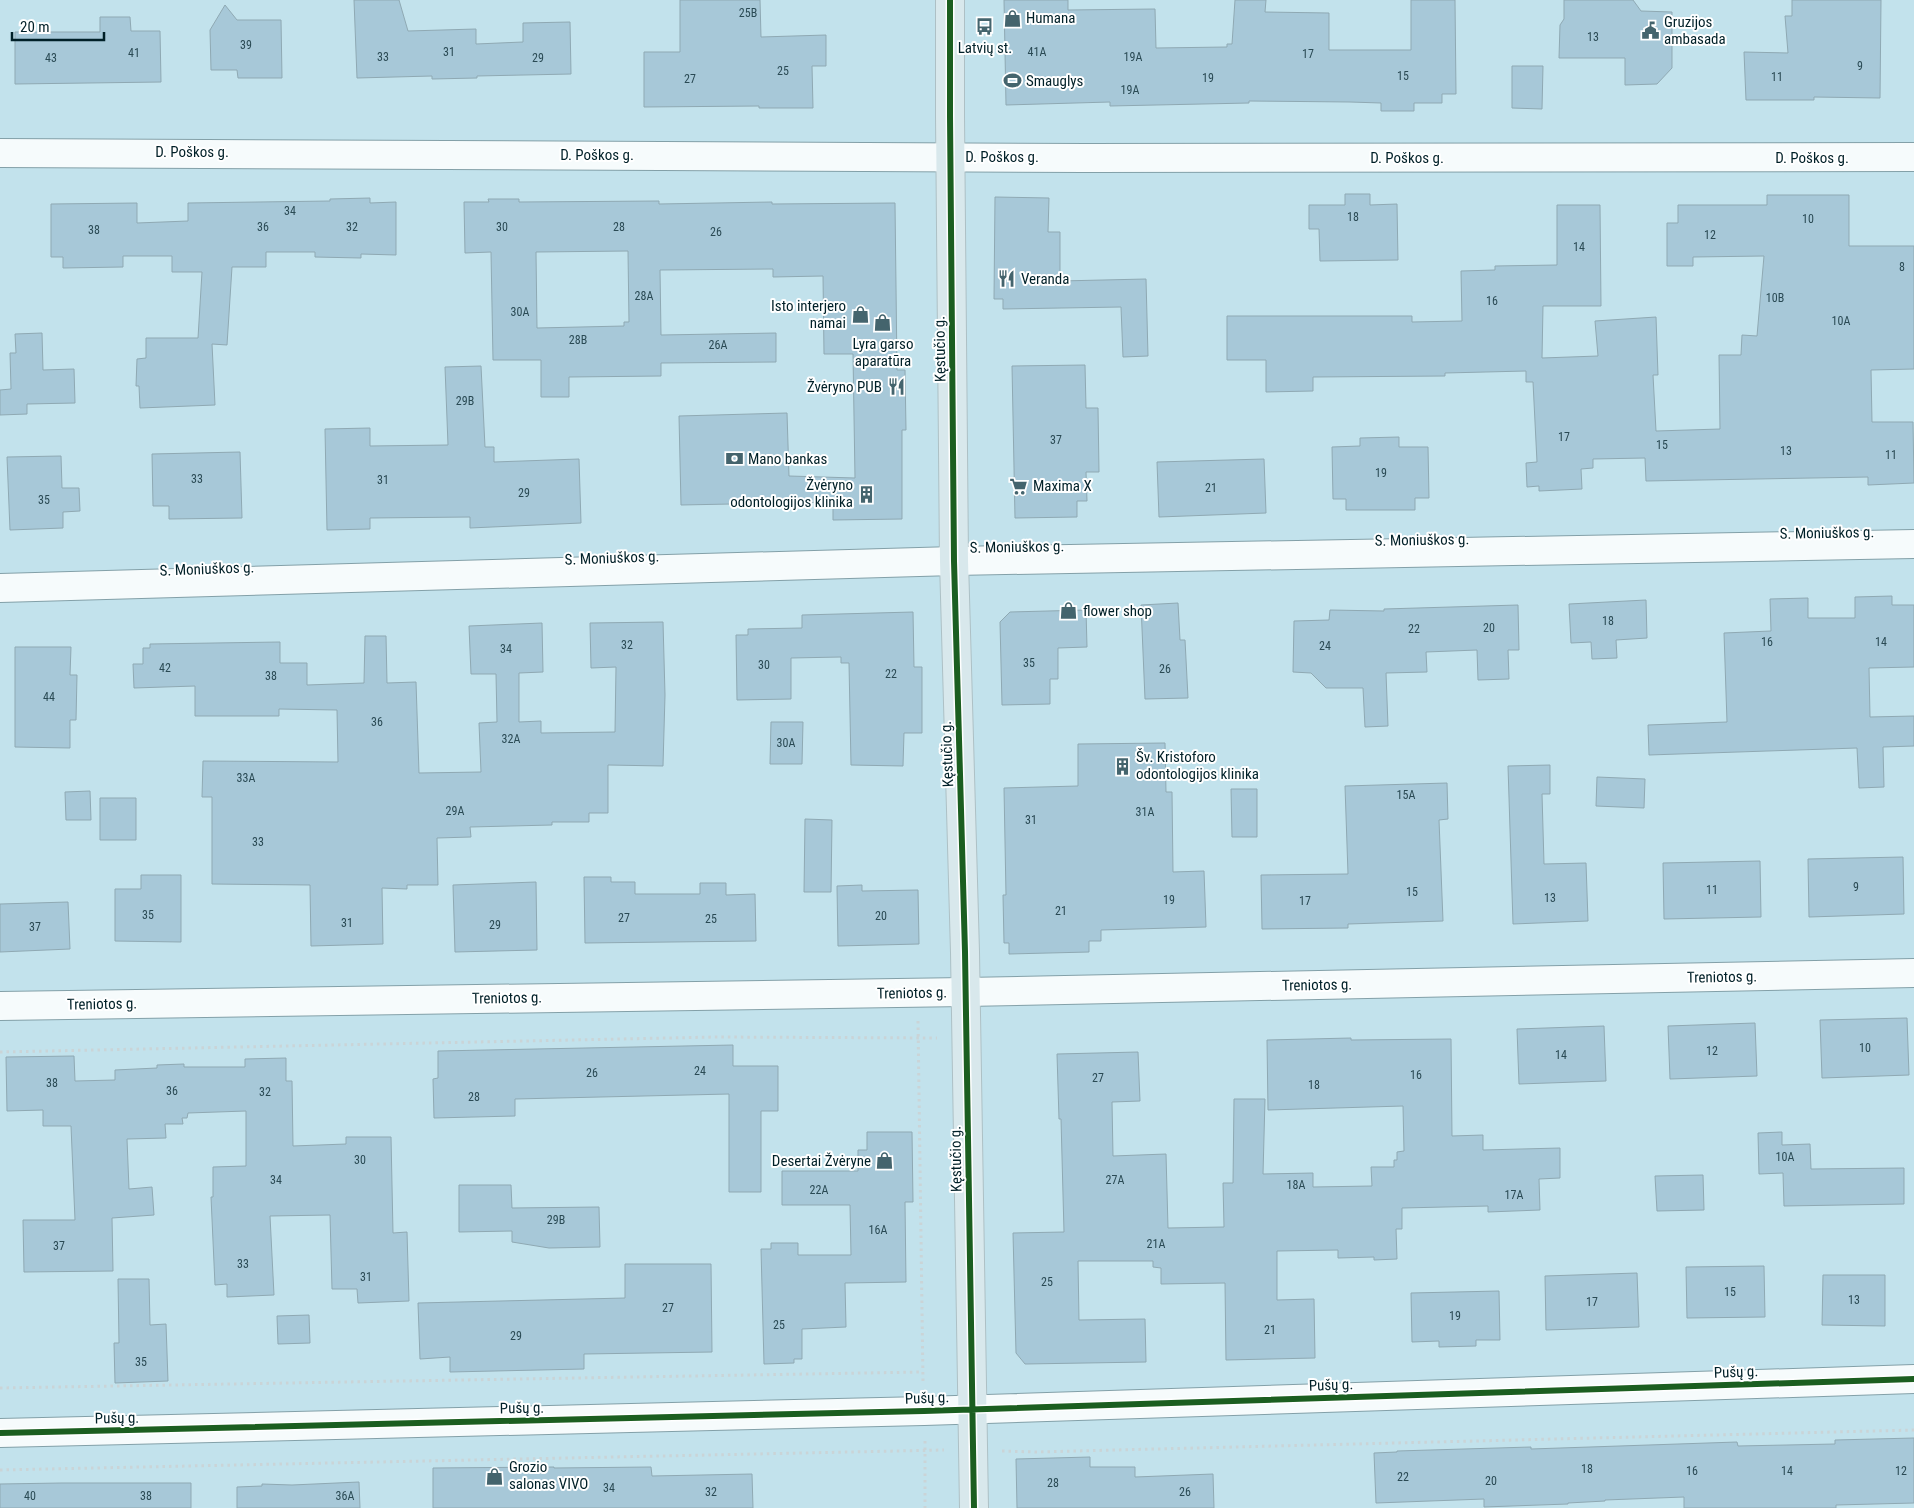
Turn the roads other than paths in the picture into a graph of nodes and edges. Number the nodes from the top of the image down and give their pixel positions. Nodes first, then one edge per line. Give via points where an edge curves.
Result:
1 (950, 0) edge
2 (0, 152) edge
3 (950, 157) junction
4 (1914, 158) edge
5 (1914, 544) edge
6 (954, 561) junction
7 (0, 588) edge
8 (1914, 973) edge
9 (966, 992) junction
10 (0, 1006) edge
11 (1914, 1379) edge
12 (972, 1409) junction
13 (0, 1433) edge
14 (974, 1508) edge

1 - 3 main road, Kęstučio g.
2 - 3 street, D. Poškos g.
3 - 4 street, D. Poškos g.
3 - 6 main road, Kęstučio g.
5 - 6 street, S. Moniuškos g.
6 - 7 street, S. Moniuškos g.
6 - 9 main road, Kęstučio g.
8 - 9 street, Treniotos g.
9 - 10 street, Treniotos g.
9 - 12 main road, Kęstučio g.
11 - 12 street, Pušų g.
12 - 13 street, Pušų g.
12 - 14 main road, Kęstučio g.

